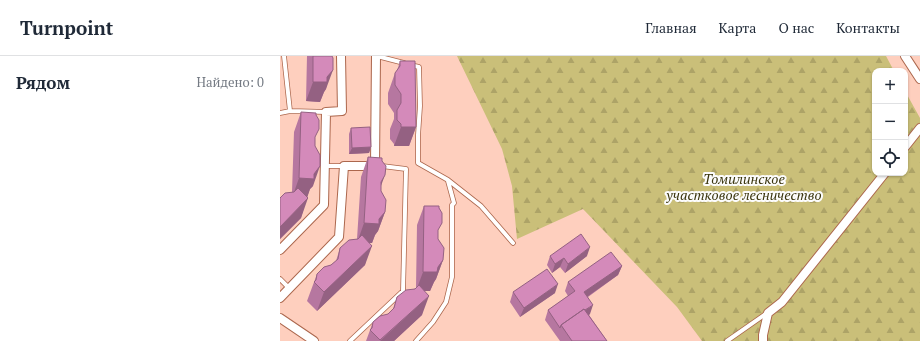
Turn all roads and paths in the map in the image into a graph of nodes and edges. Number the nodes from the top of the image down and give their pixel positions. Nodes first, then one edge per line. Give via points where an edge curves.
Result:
1 (284, 56) edge
2 (341, 56) edge
3 (376, 56) edge
4 (906, 56) edge
5 (920, 79) edge
6 (290, 111) junction
7 (326, 112) junction
8 (280, 113) edge
9 (920, 128) edge
10 (908, 143) edge
11 (326, 166) junction
12 (344, 166) junction
13 (375, 166) junction
14 (883, 176) edge
15 (448, 180) junction
16 (513, 243) dead end
17 (280, 250) edge
18 (280, 279) edge
19 (289, 288) junction
20 (280, 298) edge
21 (768, 313) junction
22 (280, 318) edge
23 (314, 341) edge
24 (350, 341) edge
25 (416, 341) edge
26 (727, 341) edge
27 (763, 341) edge

1 - 6 lane
2 - 7 street via 342,111
3 - 13 street
3 - 15 lane via 419,68 418,163
4 - 5 street
6 - 7 lane
6 - 8 lane
7 - 11 street
9 - 10 street
11 - 12 lane
11 - 17 street via 324,205
12 - 13 street
12 - 19 street via 339,237
13 - 24 lane via 406,169 403,291
14 - 21 street via 782,302
15 - 16 lane via 481,206
15 - 25 lane via 454,203 452,277 446,302
18 - 19 lane
19 - 20 street
21 - 26 lane
21 - 27 street
22 - 23 street

